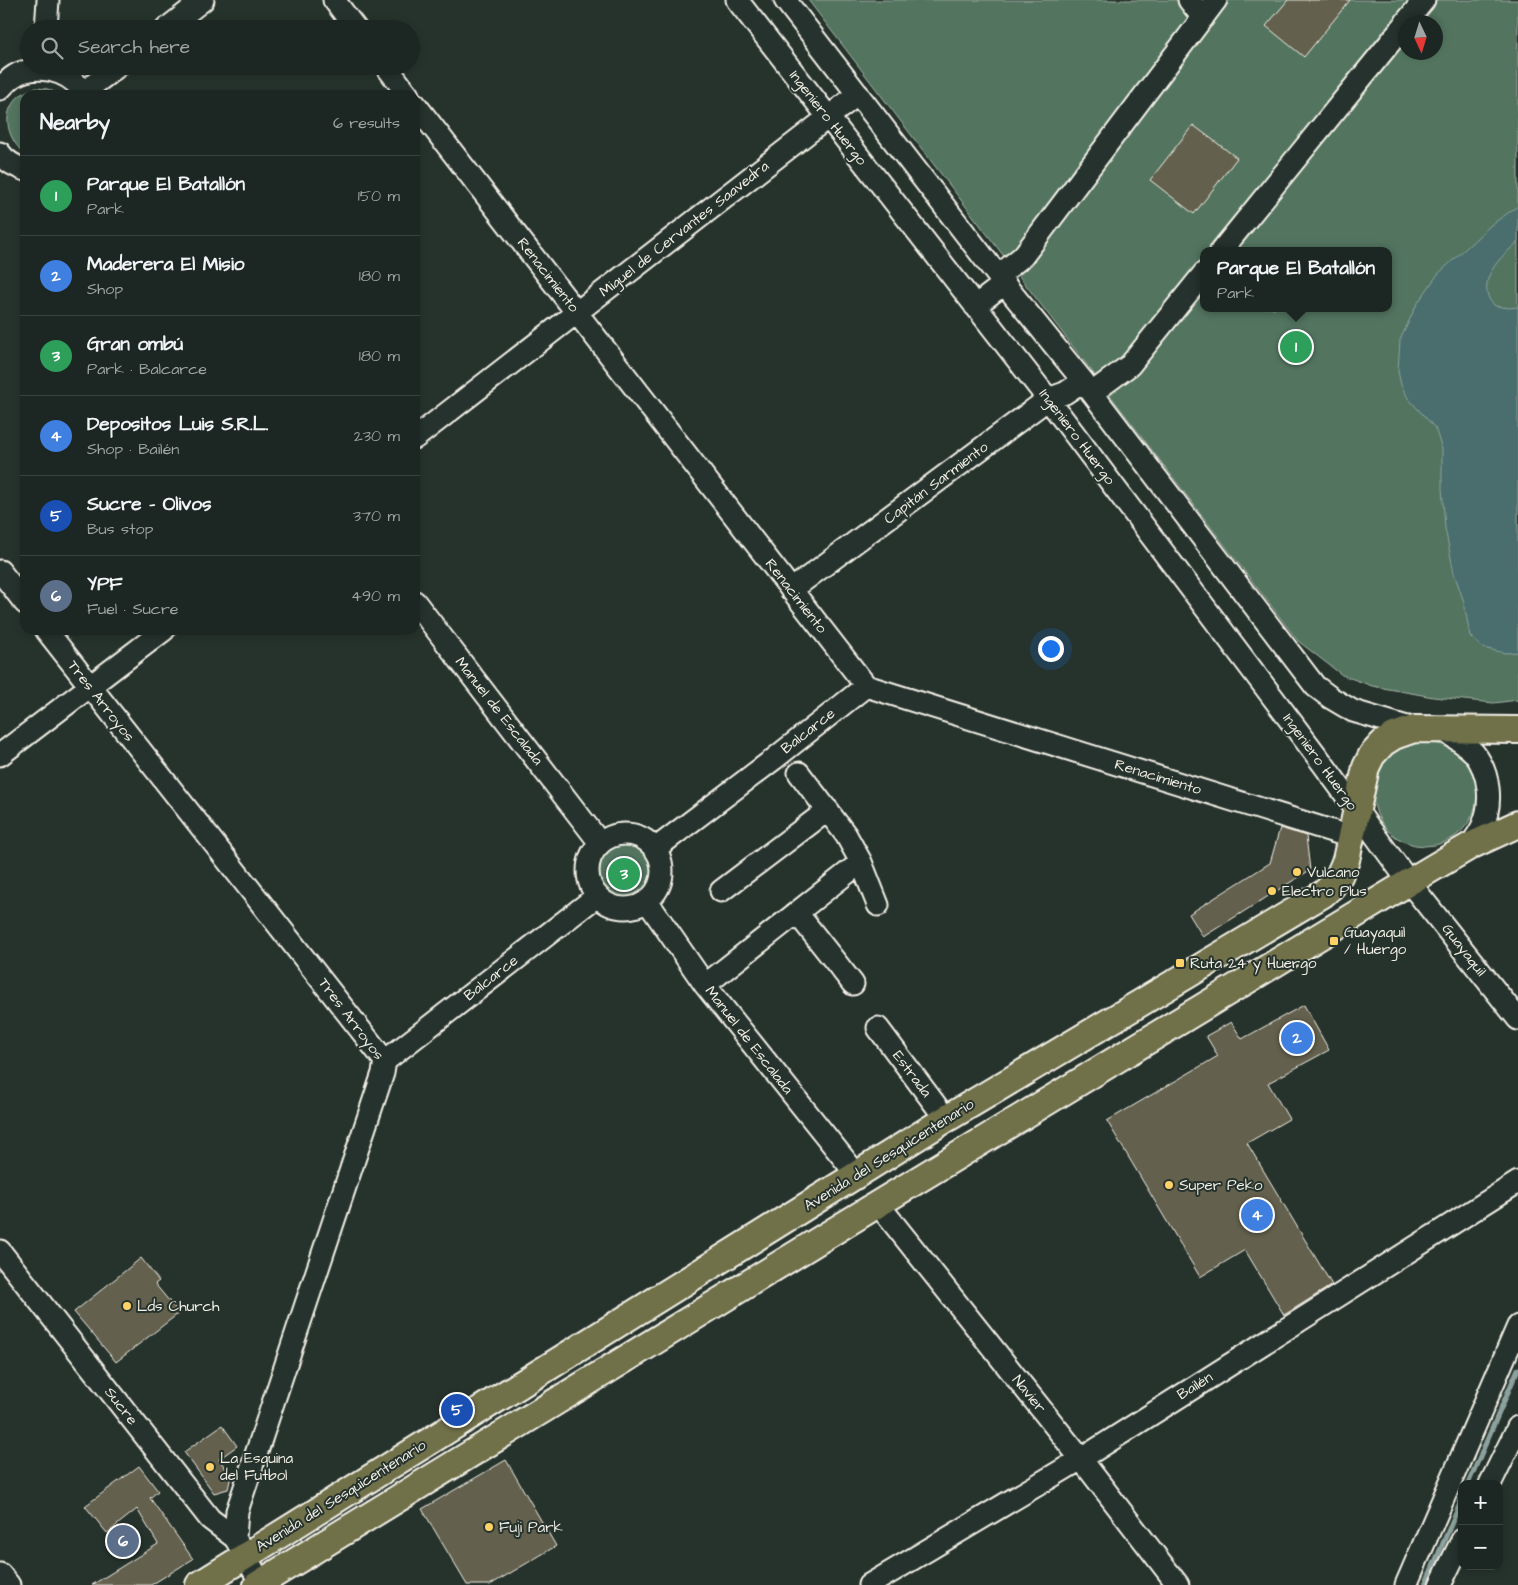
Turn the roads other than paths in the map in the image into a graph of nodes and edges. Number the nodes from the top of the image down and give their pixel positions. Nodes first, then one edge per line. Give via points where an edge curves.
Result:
1 (48, 0) edge
2 (203, 0) edge
3 (334, 0) edge
4 (736, 0) edge
5 (785, 0) edge
6 (1189, 0) edge
7 (1216, 0) edge
8 (1424, 0) edge
9 (1412, 15) edge
10 (1203, 18) junction
11 (47, 20) edge
12 (177, 20) edge
13 (349, 20) edge
14 (1398, 33) edge
15 (20, 74) edge
16 (64, 75) edge
17 (107, 75) edge
18 (393, 75) edge
19 (0, 89) edge
20 (81, 90) edge
21 (90, 90) edge
22 (404, 90) edge
23 (858, 94) junction
24 (420, 110) edge
25 (828, 117) junction
26 (1, 156) edge
27 (20, 168) edge
28 (1224, 247) edge
29 (1200, 278) edge
30 (1002, 279) junction
31 (975, 306) junction
32 (577, 312) junction
33 (1088, 387) junction
34 (1048, 399) junction
35 (420, 434) edge
36 (0, 571) edge
37 (791, 590) junction
38 (20, 597) edge
39 (420, 609) edge
40 (50, 635) edge
41 (158, 635) edge
42 (866, 686) junction
43 (90, 687) junction
44 (1414, 728) junction
45 (1443, 730) junction
46 (1518, 730) edge
47 (0, 755) edge
48 (799, 773) dead end
49 (828, 810) junction
50 (1354, 824) junction
51 (1518, 824) edge
52 (600, 843) junction
53 (1470, 846) junction
54 (655, 849) junction
55 (861, 862) junction
56 (1409, 882) junction
57 (721, 891) dead end
58 (597, 896) junction
59 (646, 901) junction
60 (878, 905) dead end
61 (796, 913) junction
62 (853, 984) dead end
63 (705, 985) junction
64 (1518, 1019) edge
65 (878, 1028) dead end
66 (385, 1060) junction
67 (946, 1119) junction
68 (857, 1175) junction
69 (1518, 1182) edge
70 (878, 1204) junction
71 (0, 1251) edge
72 (1518, 1326) edge
73 (1518, 1427) edge
74 (1081, 1459) junction
75 (1492, 1480) edge
76 (241, 1547) junction
77 (1458, 1548) edge
78 (0, 1574) edge
79 (260, 1584) edge
80 (9, 1585) edge
81 (200, 1585) edge
82 (869, 1585) edge
83 (1178, 1585) edge
84 (1406, 1585) edge
85 (1440, 1585) edge

1 - 11 street
2 - 12 street
3 - 13 street
4 - 25 street, Ingeniero Huergo
5 - 23 street
6 - 10 street
7 - 10 street
8 - 9 street
10 - 30 street via 1023,256
14 - 28 street
15 - 19 street
16 - 20 street
17 - 21 street
18 - 22 street
23 - 25 street, Miguel de Cervantes Saavedra
23 - 30 street
24 - 32 street, Renacimiento
25 - 31 street, Ingeniero Huergo
25 - 32 street, Miguel de Cervantes Saavedra
26 - 27 street
29 - 33 street, Capitán Sarmiento via 1130,365
30 - 31 street
30 - 33 street
31 - 34 street, Ingeniero Huergo
32 - 35 street, Miguel de Cervantes Saavedra
32 - 37 street, Renacimiento
33 - 34 street, Capitán Sarmiento
33 - 44 street via 1315,686 1353,711
34 - 37 street, Capitán Sarmiento
34 - 50 street, Ingeniero Huergo via 1323,764
36 - 38 street
37 - 42 street, Renacimiento
39 - 52 street, Manuel de Escalada
40 - 43 street, Tres Arroyos
41 - 43 street
42 - 50 street, Renacimiento
42 - 54 street, Balcarce
43 - 47 street
43 - 66 street, Tres Arroyos
44 - 45 main road, Avenida del Sesquicentenario
44 - 50 main road, Avenida del Sesquicentenario via 1383,743 1372,755 1361,786
45 - 46 main road, Avenida del Sesquicentenario
45 - 53 street via 1473,752 1480,762 1488,789 1482,827
48 - 49 street
49 - 55 street
49 - 57 street
50 - 56 street, Ingeniero Huergo
50 - 67 main road, Avenida del Sesquicentenario via 1339,876 1323,894
51 - 53 main road, Avenida del Sesquicentenario
52 - 54 street via 619,834 629,834 643,839
52 - 58 street via 588,863 588,875
53 - 56 main road, Avenida del Sesquicentenario
54 - 59 street via 662,871 655,893
55 - 60 street
55 - 61 street
56 - 64 street, Guayaquil
56 - 70 main road, Avenida del Sesquicentenario
58 - 59 street via 616,907 637,906
58 - 66 street, Balcarce
59 - 63 street, Manuel de Escalada
61 - 62 street
61 - 63 street
63 - 68 street, Manuel de Escalada
65 - 67 street, Estrada
66 - 76 street, Tres Arroyos via 237,1511
67 - 68 main road, Avenida del Sesquicentenario
68 - 76 main road, Avenida del Sesquicentenario
69 - 74 street, Bailén
70 - 74 street, Navier
70 - 79 main road, Avenida del Sesquicentenario
71 - 76 street, Sucre via 210,1519
72 - 84 street
73 - 75 street
74 - 82 street, Bailén
74 - 83 street, Navier
76 - 79 street
76 - 81 main road, Avenida del Sesquicentenario
77 - 85 street
78 - 80 street

